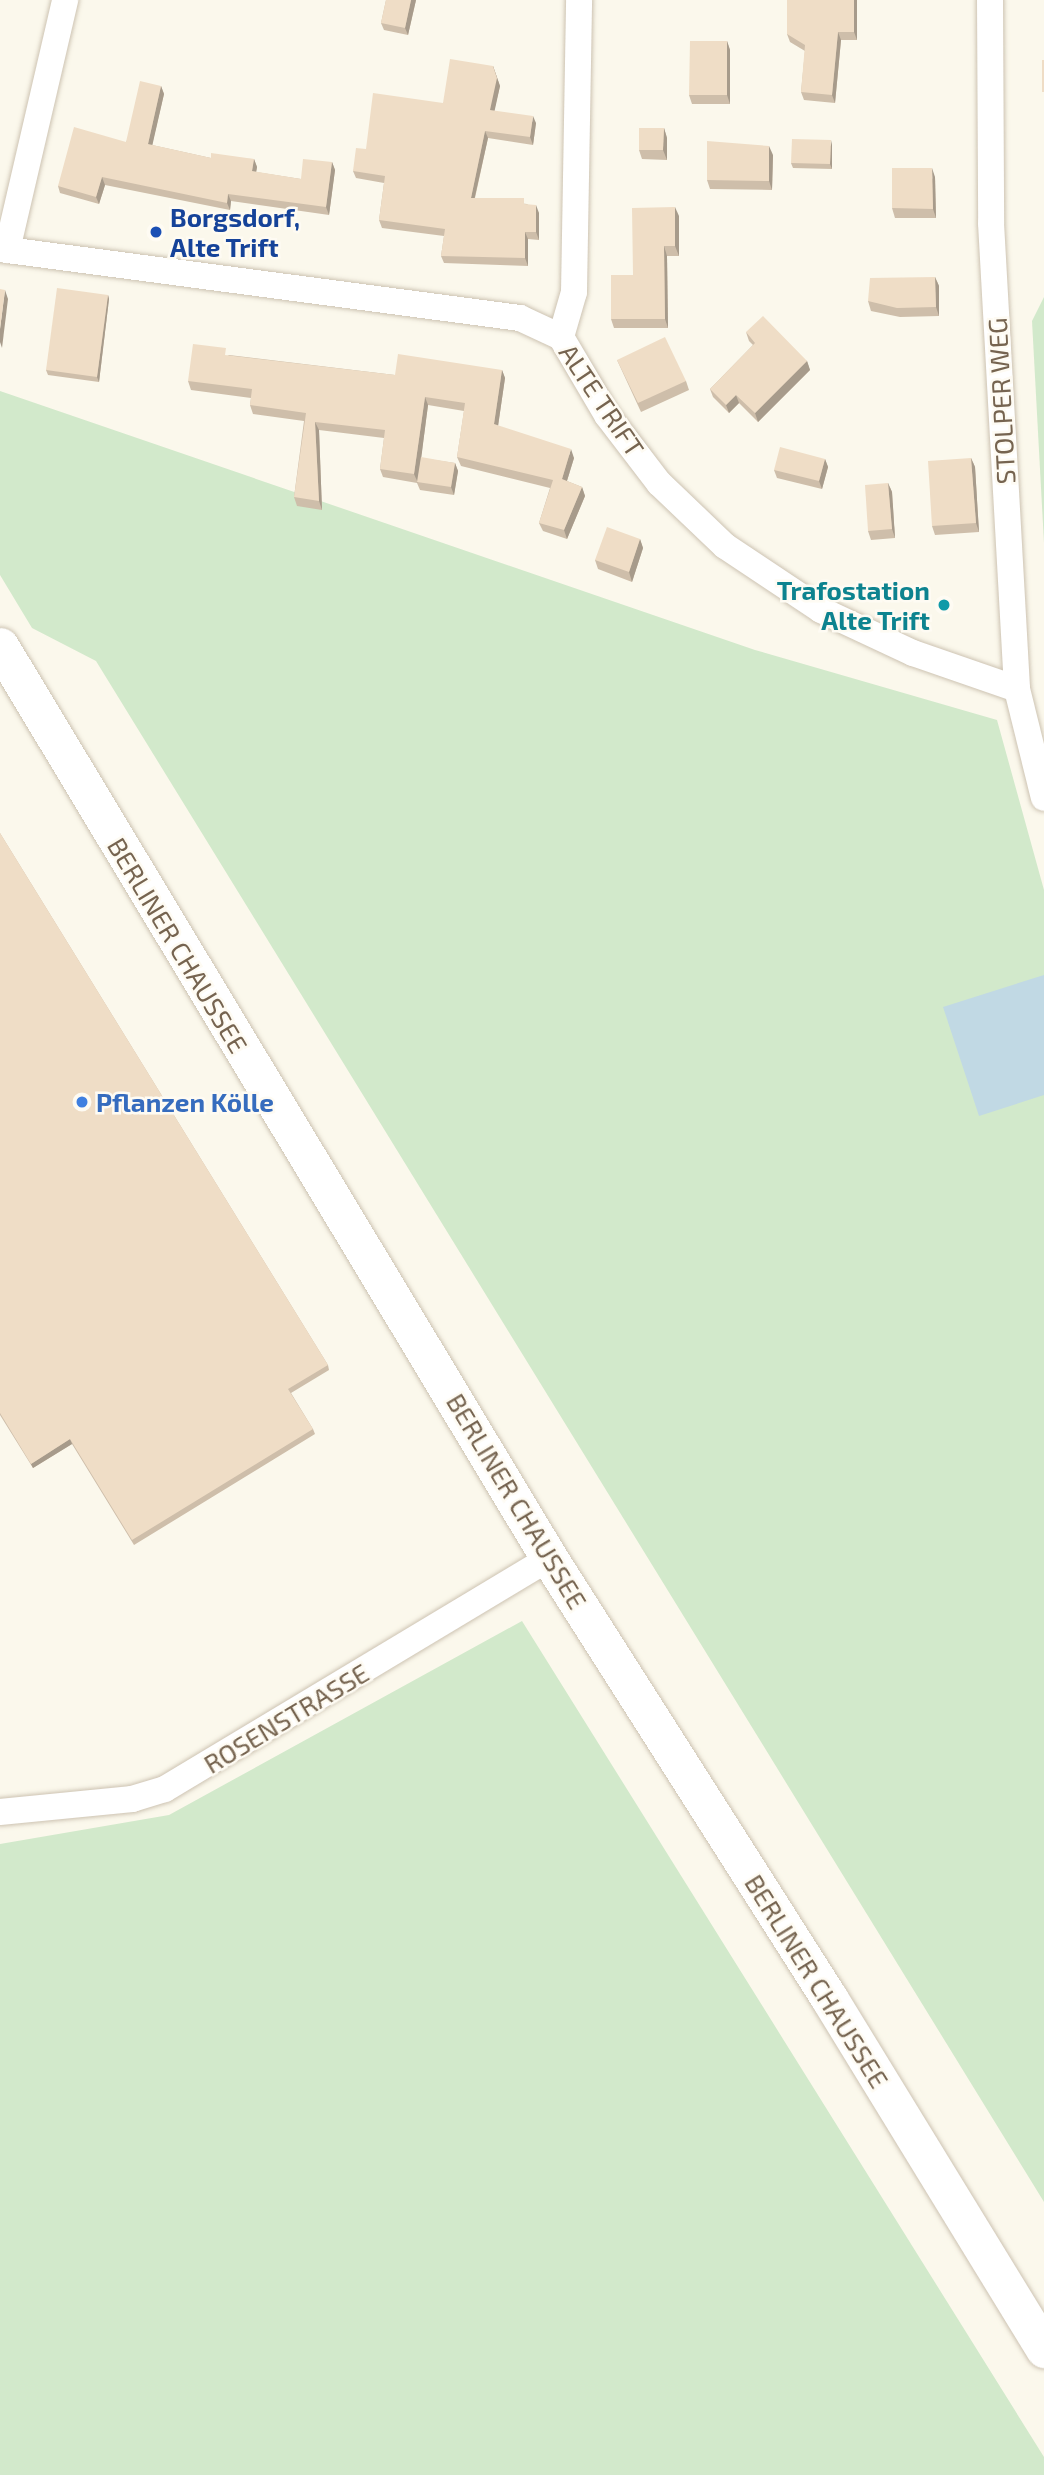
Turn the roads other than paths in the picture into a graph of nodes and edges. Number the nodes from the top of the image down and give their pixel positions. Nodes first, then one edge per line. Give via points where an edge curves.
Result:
1 (65, 0) edge
2 (579, 0) edge
3 (990, 0) edge
4 (4, 249) edge
5 (561, 338) junction
6 (0, 646) edge
7 (1017, 689) junction
8 (1044, 798) edge
9 (549, 1558) junction
10 (0, 1812) edge
11 (1044, 2349) edge

1 - 4 street
2 - 5 street via 574,292
3 - 7 street, STOLPER WEG via 991,223
4 - 5 street, ALTE TRIFT via 520,318
5 - 7 street, ALTE TRIFT via 607,415 659,483 726,546 821,610 913,653
6 - 9 main road, BERLINER CHAUSSEE
7 - 8 street, STOLPER WEG
9 - 10 street, ROSENSTRASSE via 165,1789 132,1798
9 - 11 main road, BERLINER CHAUSSEE via 829,1998

